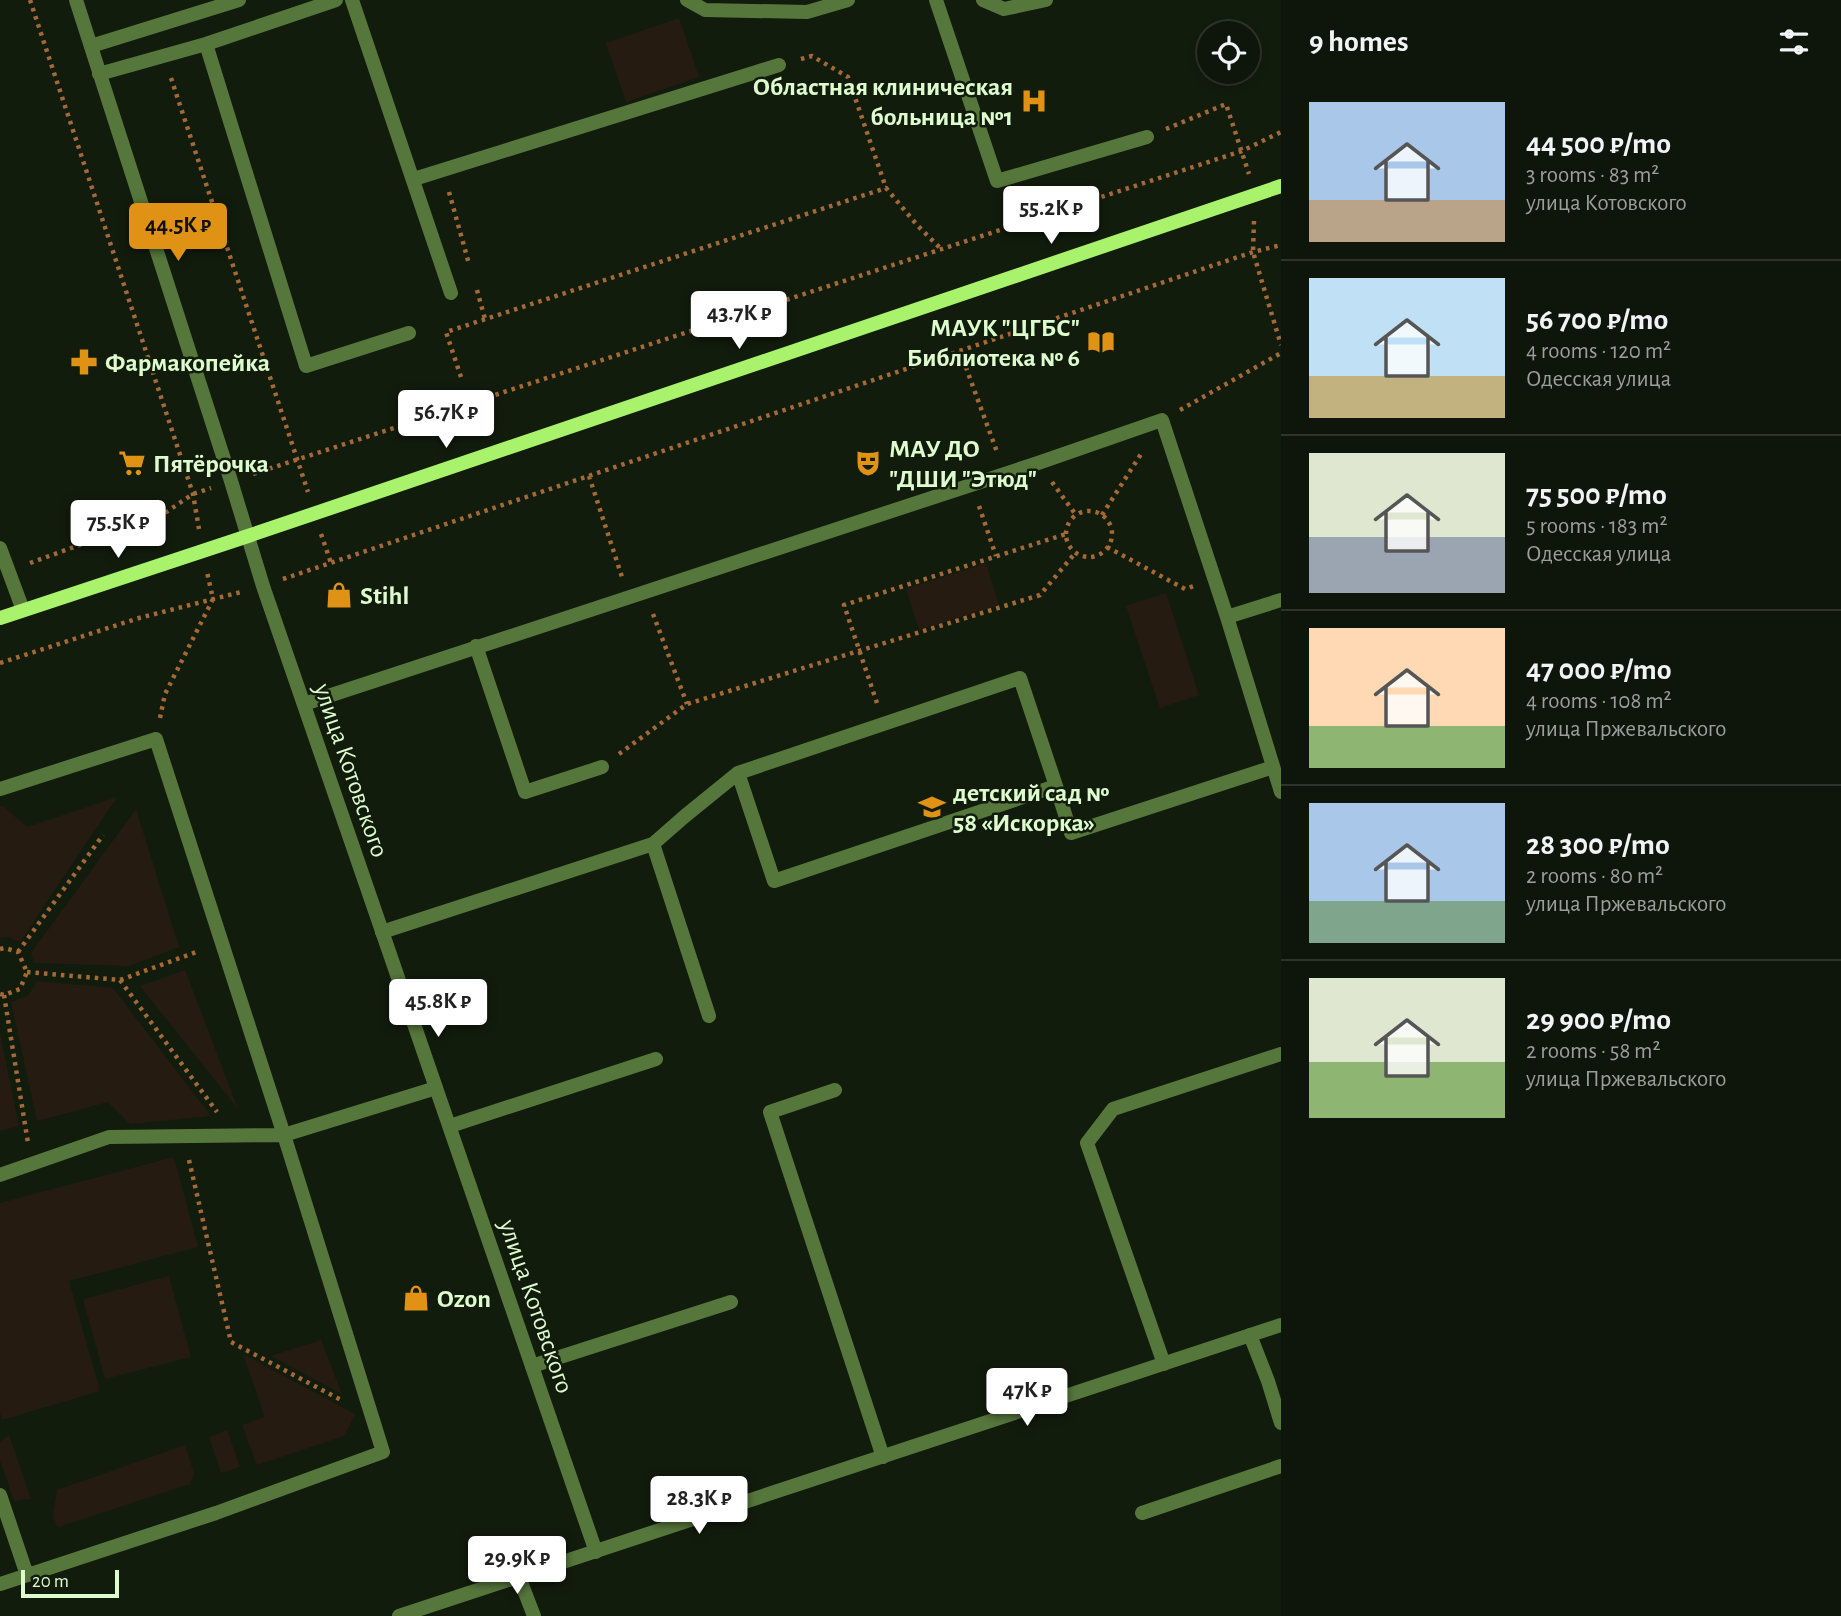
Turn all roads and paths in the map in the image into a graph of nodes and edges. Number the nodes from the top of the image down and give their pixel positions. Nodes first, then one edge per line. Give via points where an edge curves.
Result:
1 (30, 0) edge
2 (76, 0) edge
3 (239, 0) edge
4 (336, 0) edge
5 (352, 0) edge
6 (687, 0) edge
7 (848, 0) edge
8 (936, 0) edge
9 (983, 0) edge
10 (1046, 0) edge
11 (208, 4) edge
12 (206, 44) junction
13 (91, 46) junction
14 (164, 56) junction
15 (779, 65) joint
16 (99, 74) junction
17 (1281, 132) edge
18 (1147, 137) joint
19 (1242, 151) junction
20 (442, 170) junction
21 (414, 179) junction
22 (1281, 187) edge
23 (886, 188) junction
24 (1255, 195) junction
25 (1281, 246) edge
26 (941, 250) junction
27 (1253, 252) junction
28 (471, 270) dead end
29 (474, 282) dead end
30 (451, 293) dead end
31 (485, 319) junction
32 (409, 333) dead end
33 (1281, 345) edge
34 (960, 351) junction
35 (1281, 353) edge
36 (461, 377) dead end
37 (1162, 420) junction
38 (987, 457) dead end
39 (297, 460) junction
40 (1038, 463) junction
41 (231, 481) junction
42 (972, 485) junction
43 (193, 494) junction
44 (315, 513) junction
45 (1076, 515) junction
46 (1102, 515) junction
47 (1066, 534) junction
48 (248, 536) junction
49 (1107, 547) junction
50 (0, 548) edge
51 (202, 551) junction
52 (1076, 552) junction
53 (996, 556) junction
54 (331, 563) junction
55 (8, 570) junction
56 (1214, 579) junction
57 (263, 586) junction
58 (213, 599) junction
59 (1281, 600) edge
60 (23, 610) junction
61 (1227, 617) junction
62 (0, 618) edge
63 (476, 646) junction
64 (859, 652) junction
65 (0, 663) edge
66 (303, 705) junction
67 (884, 724) junction
68 (156, 738) junction
69 (602, 767) joint
70 (1273, 768) junction
71 (738, 773) junction
72 (1056, 786) junction
73 (0, 789) edge
74 (1281, 792) edge
75 (103, 835) dead end
76 (653, 844) junction
77 (382, 932) junction
78 (222, 943) junction
79 (0, 949) edge
80 (18, 952) junction
81 (27, 972) junction
82 (120, 980) junction
83 (2, 995) edge
84 (709, 1016) dead end
85 (1281, 1054) edge
86 (656, 1059) dead end
87 (436, 1088) junction
88 (835, 1090) dead end
89 (450, 1126) junction
90 (284, 1135) junction
91 (183, 1136) junction
92 (235, 1136) junction
93 (31, 1164) junction
94 (0, 1175) edge
95 (730, 1302) dead end
96 (1281, 1325) edge
97 (1250, 1335) junction
98 (1164, 1364) junction
99 (532, 1366) junction
100 (371, 1416) junction
101 (1281, 1423) edge
102 (883, 1457) junction
103 (1281, 1466) edge
104 (0, 1495) edge
105 (1142, 1513) dead end
106 (596, 1552) junction
107 (27, 1575) junction
108 (519, 1577) junction
109 (0, 1584) edge
110 (399, 1616) edge
111 (534, 1616) edge

1 - 43 path
2 - 13 street, улица Котовского
3 - 11 street
4 - 12 street
5 - 21 street
6 - 7 street via 705,10 807,12
8 - 18 street via 997,181
9 - 10 street via 1004,9
11 - 13 street
12 - 14 street
12 - 32 street via 306,366
13 - 16 street, улица Котовского
14 - 16 street
14 - 39 path
15 - 20 street
15 - 23 path via 812,56 848,78
16 - 41 street, улица Котовского
17 - 19 path
18 - 19 path via 1226,104
19 - 24 path
19 - 26 path
20 - 21 street
20 - 28 path
21 - 30 street
22 - 24 street
23 - 26 path
23 - 31 path
24 - 27 path
24 - 44 street
25 - 27 path
26 - 39 path
27 - 33 path
27 - 34 path
29 - 31 path
31 - 36 path via 446,332
34 - 38 path via 997,452
34 - 54 path
35 - 37 path
37 - 40 street
37 - 46 path
37 - 56 street
39 - 41 path
39 - 44 path
40 - 42 street
40 - 45 path
41 - 43 path
41 - 48 street, улица Котовского
42 - 53 path
42 - 63 street
43 - 51 path
43 - 55 path via 162,515
44 - 48 street
44 - 54 path
45 - 46 path via 1089,511
45 - 47 path
46 - 49 path via 1111,526
47 - 52 path
47 - 53 path
48 - 51 street
48 - 57 street, улица Котовского
49 - 52 path via 1089,556
49 - 56 path via 1185,589
50 - 55 street
51 - 58 path
51 - 60 street
52 - 64 path via 1040,595
53 - 64 path via 844,605
54 - 57 path
55 - 60 street
56 - 61 street
57 - 58 path
57 - 66 street, улица Котовского
58 - 65 path
58 - 68 path via 165,694
59 - 61 street
60 - 62 street
61 - 70 street
63 - 66 street
63 - 69 street via 525,792
64 - 67 path
64 - 69 path via 687,704
66 - 77 street, улица Котовского
67 - 71 street
67 - 72 street via 1020,678
68 - 73 street
68 - 78 street
70 - 72 street via 1071,833
70 - 74 street
71 - 72 street via 774,881
71 - 76 street
75 - 80 path
76 - 77 street
76 - 84 street
77 - 87 street, улица Котовского
78 - 82 path
78 - 90 street
79 - 80 path
80 - 81 path
81 - 82 path
81 - 83 path via 20,989
82 - 92 path
83 - 93 path
85 - 98 street via 1113,1109 1087,1143
86 - 89 street
87 - 89 street, улица Котовского
87 - 90 street
88 - 102 street via 770,1112
89 - 99 street, улица Котовского
90 - 92 street
90 - 100 street
91 - 92 street
91 - 93 street via 109,1137
91 - 100 path via 231,1342
93 - 94 street
95 - 99 street
96 - 97 street
97 - 98 street
97 - 101 street
98 - 102 street
99 - 106 street, улица Котовского
100 - 107 street via 383,1452
102 - 106 street
103 - 105 street
104 - 107 street
106 - 108 street
107 - 109 street
108 - 110 street
108 - 111 street

